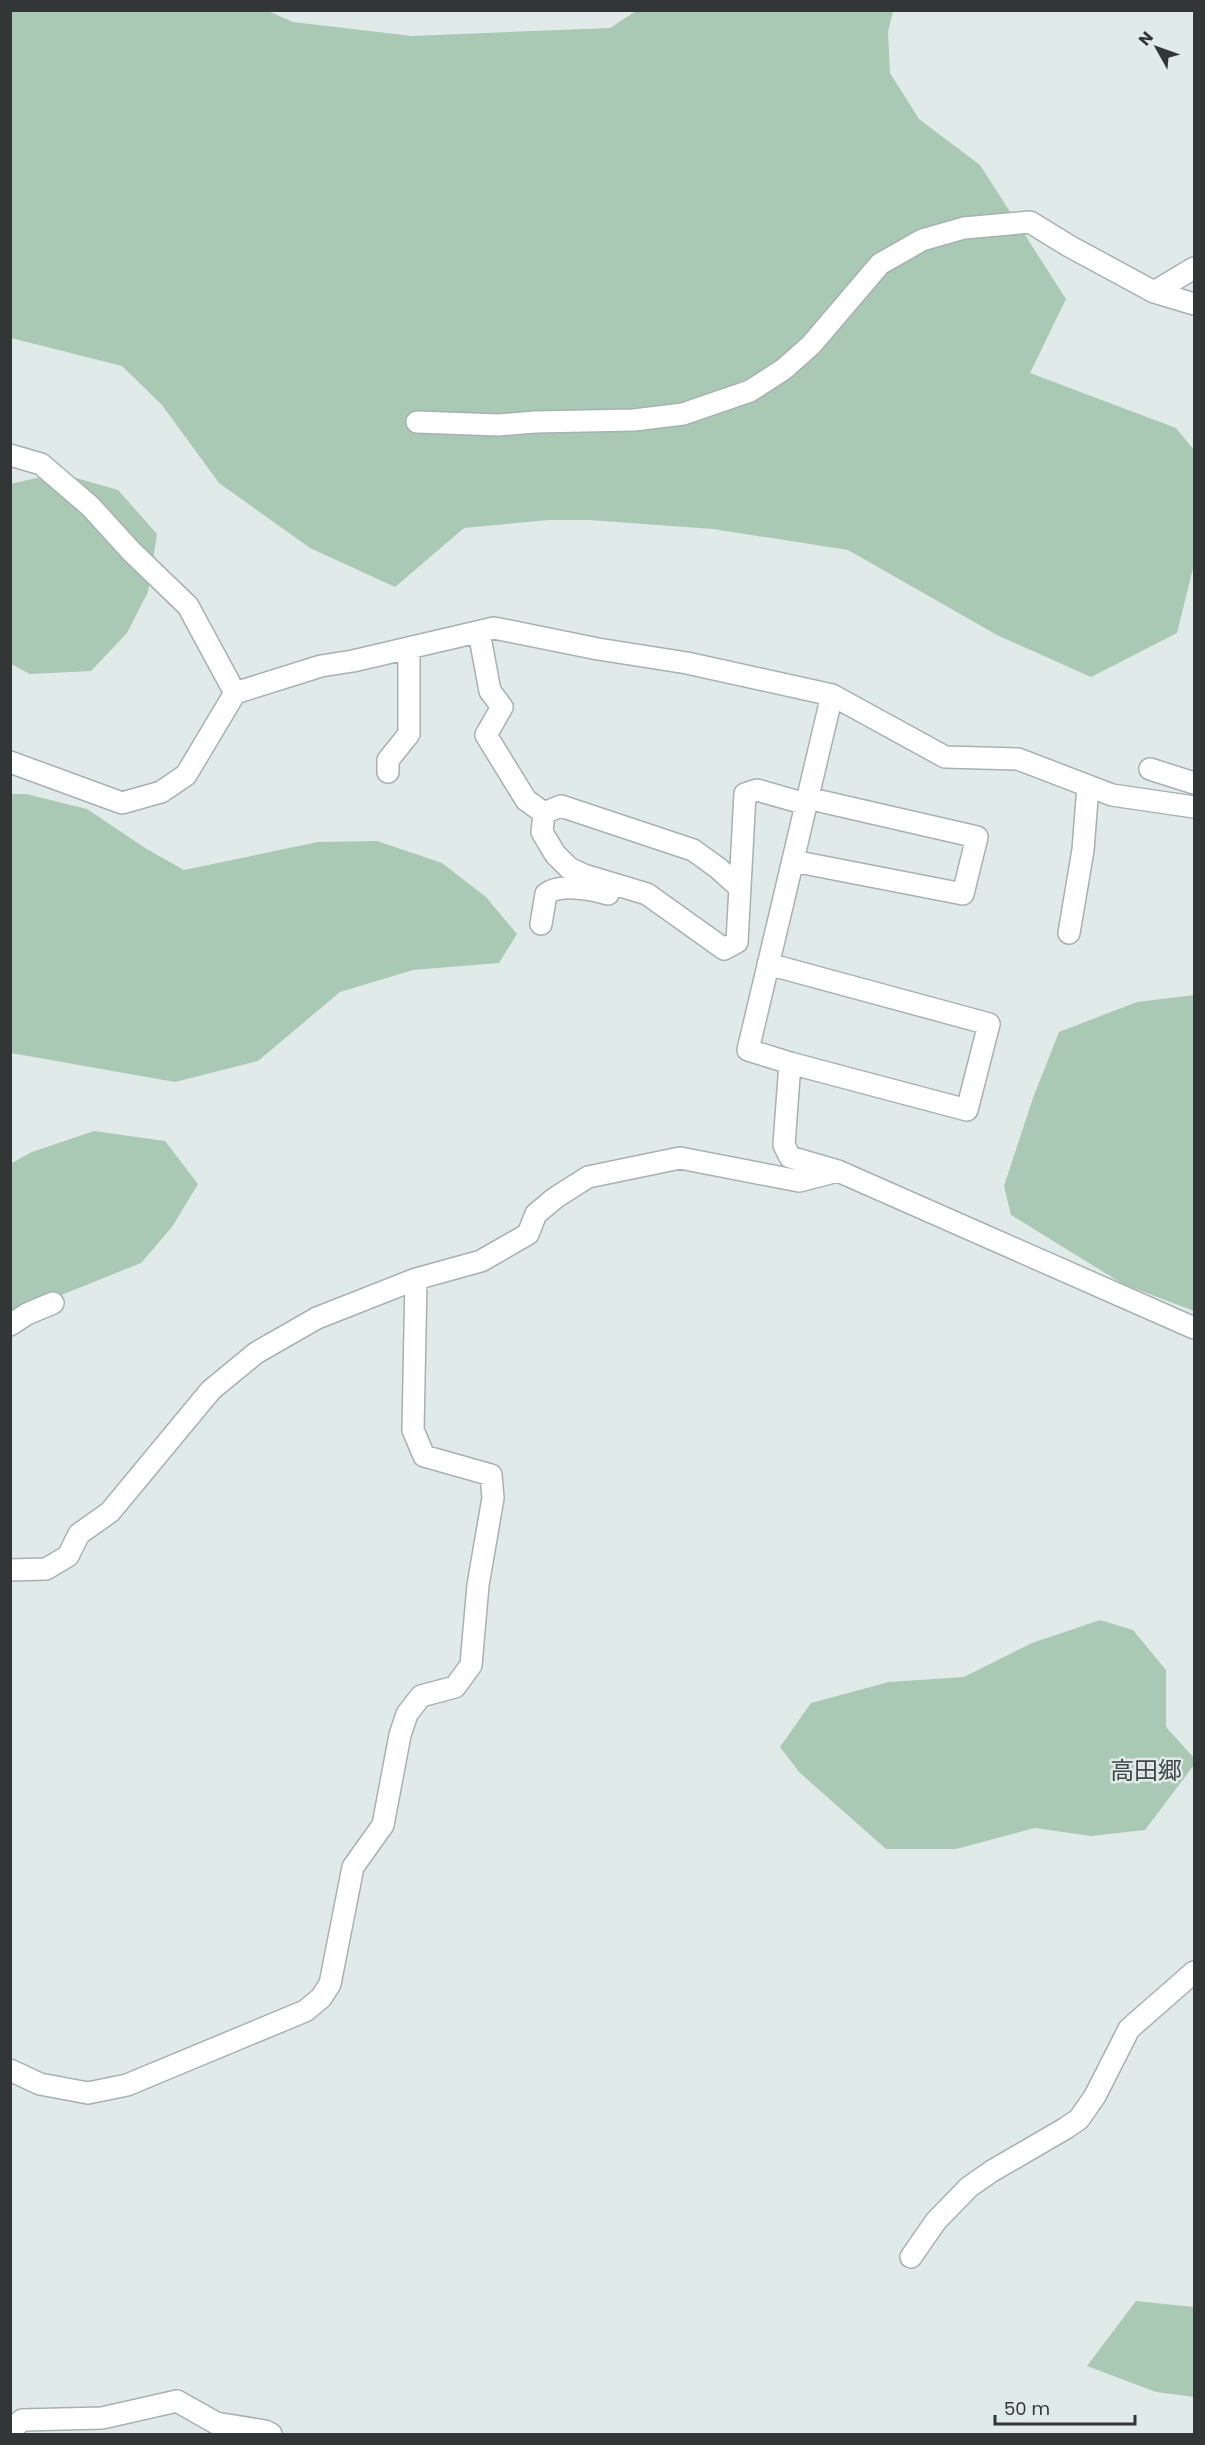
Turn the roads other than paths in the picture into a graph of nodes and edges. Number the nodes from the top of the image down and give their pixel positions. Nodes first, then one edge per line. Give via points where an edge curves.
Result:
1 (1194, 268) edge
2 (1154, 292) junction
3 (1194, 304) edge
4 (417, 422) dead end
5 (10, 455) edge
6 (479, 632) junction
7 (409, 648) junction
8 (235, 693) junction
9 (831, 695) junction
10 (10, 762) edge
11 (1150, 769) dead end
12 (388, 772) dead end
13 (1194, 783) edge
14 (1088, 786) junction
15 (807, 801) junction
16 (1194, 807) edge
17 (544, 813) junction
18 (793, 861) junction
19 (740, 888) junction
20 (654, 899) junction
21 (541, 924) dead end
22 (1069, 933) dead end
23 (768, 964) junction
24 (790, 1063) junction
25 (838, 1171) junction
26 (416, 1279) junction
27 (53, 1303) dead end
28 (10, 1325) edge
29 (1194, 1328) edge
30 (10, 1570) edge
31 (1194, 1972) edge
32 (10, 2070) edge
33 (911, 2257) dead end
34 (10, 2431) edge
35 (271, 2434) edge

1 - 2 street
2 - 3 street
2 - 4 street via 1030,222 964,228 922,240 880,264 811,345 750,391 683,414 634,420 499,425
5 - 8 street via 41,464 90,507 188,606
6 - 7 street
6 - 9 street via 494,628 687,663
6 - 17 street via 490,691 502,707 486,735 526,800
7 - 8 street via 321,666
7 - 12 street via 409,734 388,760
8 - 10 street via 186,776 160,792 122,803
9 - 14 street via 945,757 1018,759
9 - 15 street
11 - 13 street
14 - 16 street via 1112,795
14 - 22 street via 1083,849
15 - 18 street
15 - 18 street via 977,837 963,894
15 - 19 street via 757,790 745,794
17 - 19 street via 561,806 671,841 693,850
17 - 20 street via 542,832 569,868
18 - 23 street
19 - 20 street via 737,942 724,949
20 - 21 street via 638,902 592,889 552,889 546,894
23 - 24 street via 748,1050
23 - 24 street via 989,1024 967,1110
24 - 25 street via 784,1144 787,1151 790,1157
25 - 26 street via 799,1180 680,1158 588,1177 536,1214 528,1233 510,1244 481,1260
25 - 29 street
26 - 30 street via 316,1318 256,1353 211,1390 110,1512 79,1534 68,1556 46,1569
26 - 32 street via 413,1430 424,1456 491,1475 493,1497 478,1585 471,1665 455,1687 422,1696 407,1714 383,1825 353,1868 330,1984 305,2011 127,2085 88,2093 40,2084
27 - 28 street
31 - 33 street via 1129,2029 1079,2119 969,2187 936,2221
34 - 35 street via 22,2420 102,2418 177,2401 216,2423

